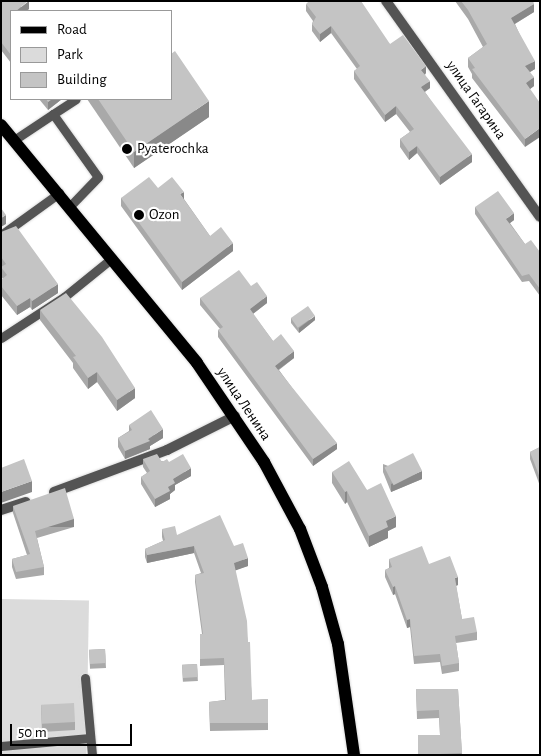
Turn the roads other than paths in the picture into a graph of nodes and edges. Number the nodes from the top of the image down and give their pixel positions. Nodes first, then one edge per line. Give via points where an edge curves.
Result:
1 (386, 1) edge
2 (74, 100) edge
3 (53, 114) junction
4 (1, 125) edge
5 (14, 140) junction
6 (58, 193) junction
7 (70, 206) junction
8 (540, 217) edge
9 (1, 235) edge
10 (112, 258) junction
11 (1, 338) edge
12 (235, 416) junction
13 (1, 510) edge
14 (85, 678) dead end
15 (90, 738) junction
16 (1, 746) edge
17 (92, 755) edge
18 (354, 755) edge

1 - 8 street, улица Гагарина
2 - 3 lane
3 - 5 lane
3 - 7 lane via 98,177
4 - 5 main road, улица Ленина
5 - 6 main road, улица Ленина
6 - 7 main road, улица Ленина
6 - 9 lane
7 - 10 main road, улица Ленина
10 - 11 lane via 64,297
10 - 12 main road, улица Ленина via 197,363
12 - 13 street via 167,450
12 - 18 main road, улица Ленина via 300,529 322,587 339,652
14 - 15 lane
15 - 16 lane
15 - 17 lane

